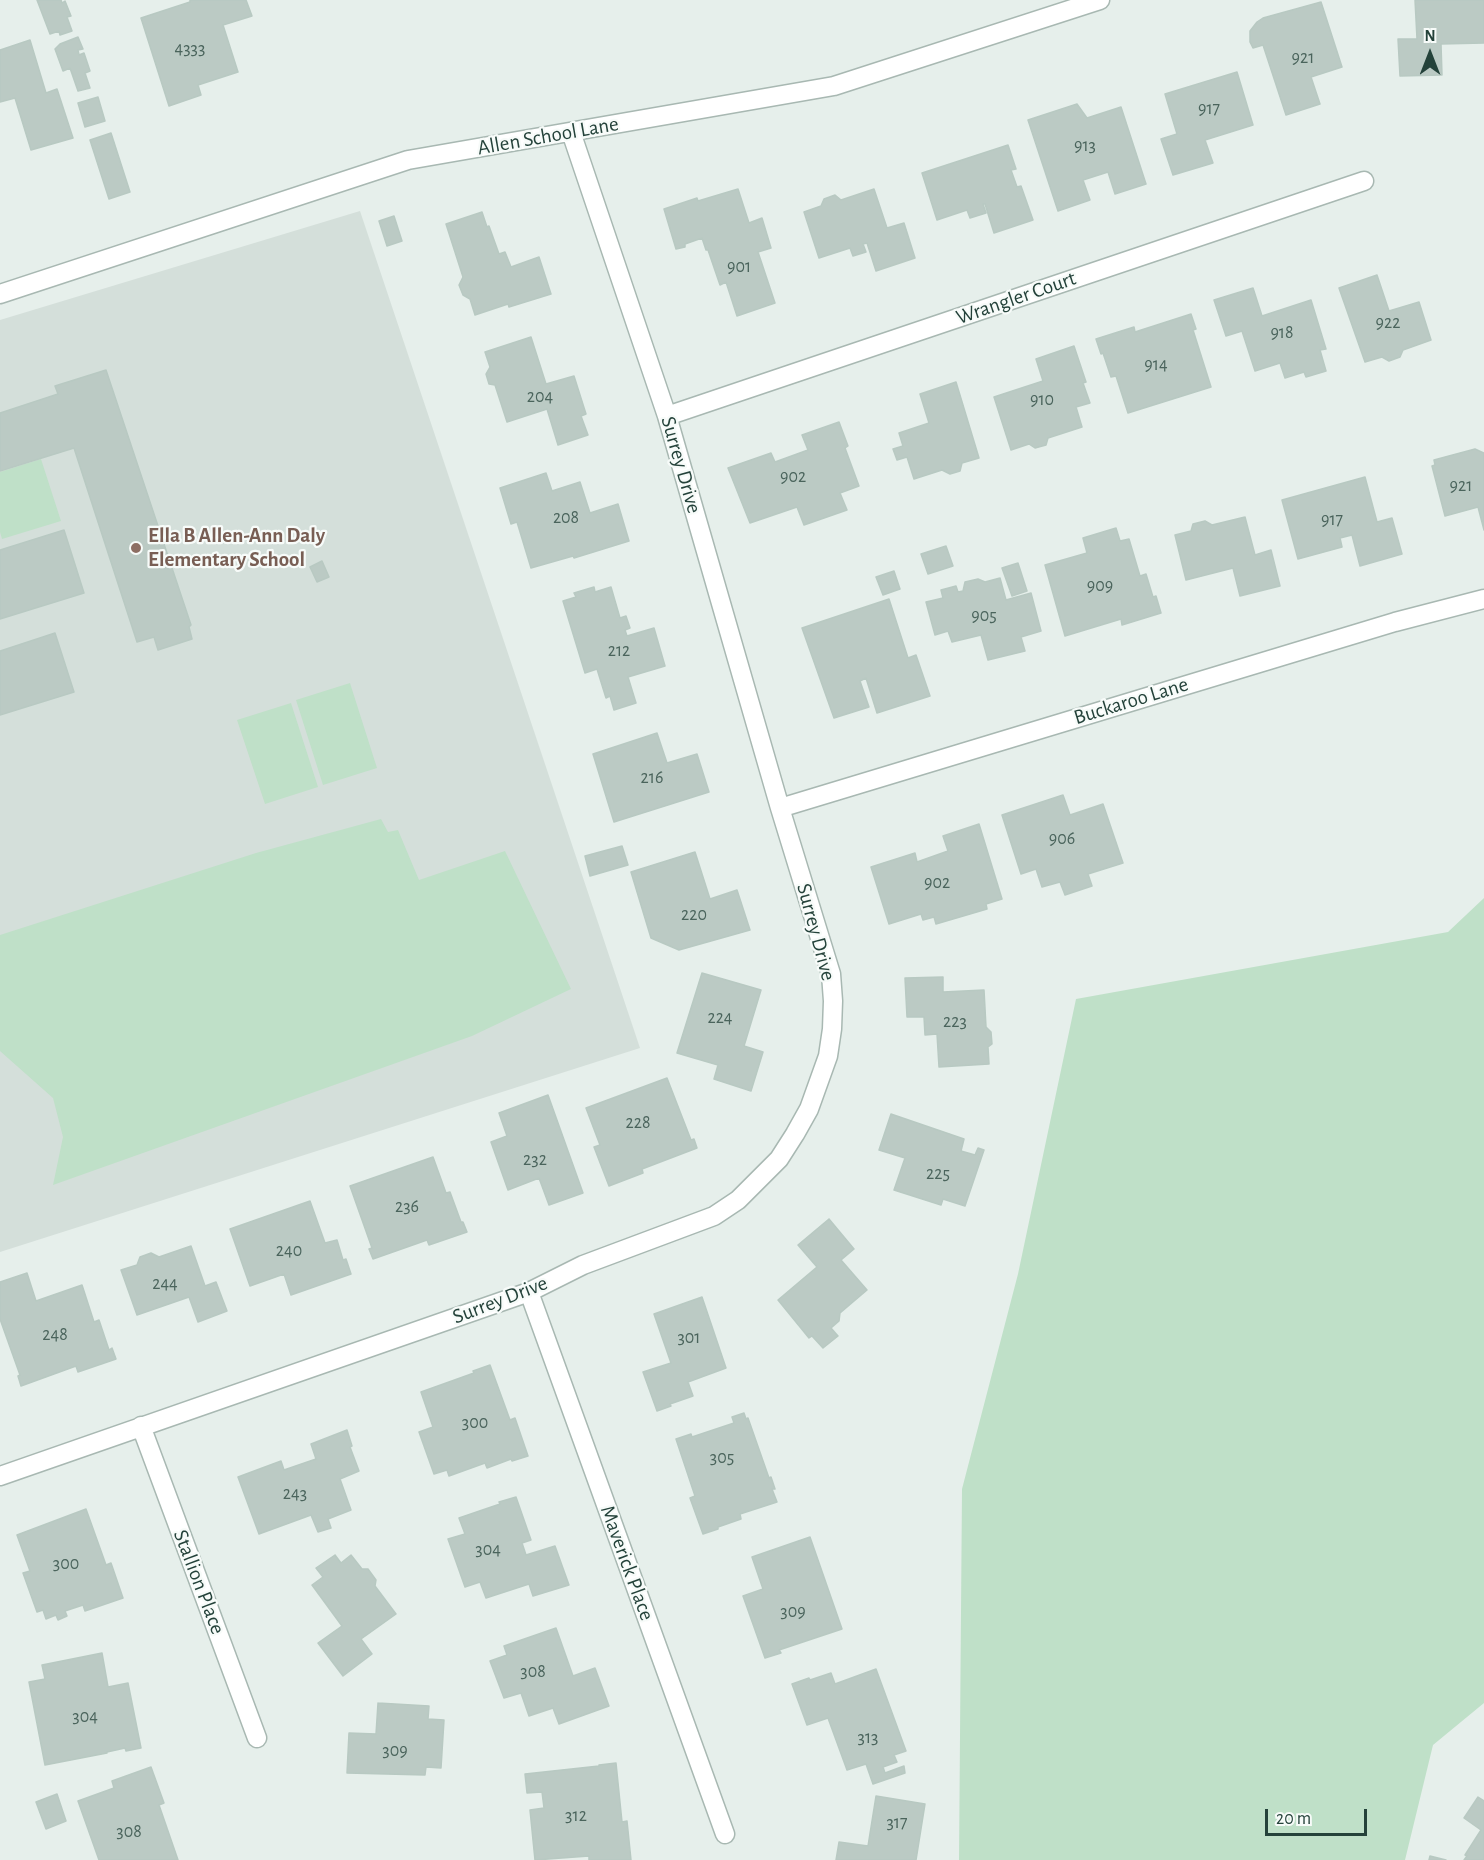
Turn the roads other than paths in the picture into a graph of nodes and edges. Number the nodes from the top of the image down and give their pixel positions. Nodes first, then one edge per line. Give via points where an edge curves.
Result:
1 (1100, 0) edge
2 (572, 132) junction
3 (1364, 181) dead end
4 (0, 294) edge
5 (668, 416) junction
6 (1484, 599) edge
7 (780, 808) junction
8 (529, 1292) junction
9 (141, 1426) junction
10 (0, 1476) edge
11 (257, 1738) dead end
12 (725, 1834) dead end

1 - 2 street, Allen School Lane via 834,86
2 - 4 street, Allen School Lane via 408,160
2 - 5 street, Surrey Drive
3 - 5 street, Wrangler Court
5 - 7 street, Surrey Drive
6 - 7 street, Buckaroo Lane via 1384,625
7 - 8 street, Surrey Drive via 831,974 829,1047 810,1109 779,1159 738,1200 714,1216 583,1265
8 - 9 street, Surrey Drive
8 - 12 street, Maverick Place
9 - 10 street, Surrey Drive
9 - 11 street, Stallion Place

